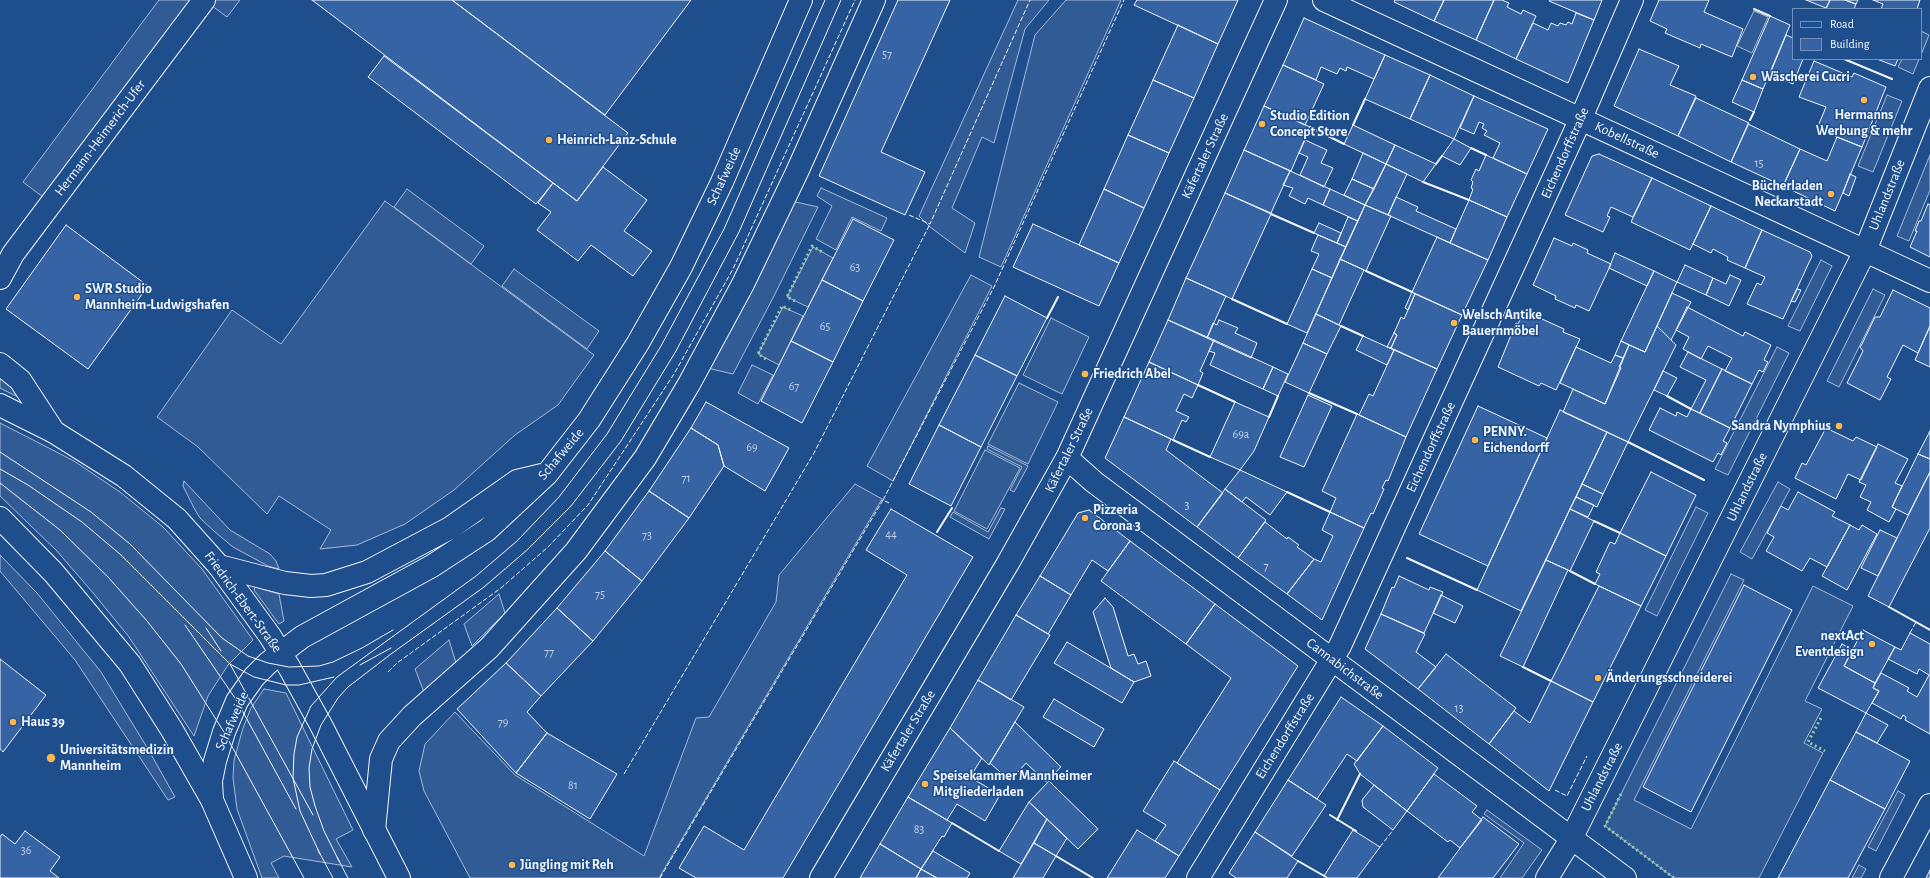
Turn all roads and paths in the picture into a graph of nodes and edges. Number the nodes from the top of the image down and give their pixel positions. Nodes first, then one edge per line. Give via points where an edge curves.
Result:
1 (204, 0) edge
2 (801, 0) edge
3 (874, 0) edge
4 (1276, 0) edge
5 (1324, 0) edge
6 (1632, 0) edge
7 (1930, 88) edge
8 (1581, 118) junction
9 (1864, 251) junction
10 (0, 278) edge
11 (1930, 281) edge
12 (0, 364) edge
13 (0, 405) edge
14 (54, 432) junction
15 (1067, 458) junction
16 (547, 474) junction
17 (0, 518) edge
18 (219, 566) junction
19 (280, 653) junction
20 (1332, 659) junction
21 (212, 800) junction
22 (1930, 806) edge
23 (374, 830) junction
24 (1571, 838) junction
25 (246, 878) edge
26 (399, 878) edge
27 (821, 878) edge
28 (1198, 878) edge
29 (1547, 878) edge
30 (1625, 878) edge
31 (1891, 878) edge

1 - 10 street, Hermann-Heimerich-Ufer via 13,254
2 - 16 street, Schafweide via 722,182 681,267 638,343 589,420
3 - 23 street via 797,172 743,284 689,384 644,458 576,551 500,637 388,741 381,759
4 - 15 street, Käfertaler Straße
5 - 8 street, Kobellstraße
6 - 8 street, Eichendorffstraße
7 - 9 street, Uhlandstraße
8 - 9 street, Kobellstraße
8 - 20 street, Eichendorffstraße
9 - 11 street, Kobellstraße
9 - 24 street, Uhlandstraße
12 - 14 street via 20,380
13 - 14 street, Friedrich-Ebert-Straße
14 - 18 street, Friedrich-Ebert-Straße via 124,476 177,519
15 - 20 street, Cannabichstraße via 1094,482
15 - 27 street, Käfertaler Straße via 1008,563
16 - 18 street via 518,481 450,528 367,572 326,585 285,583
16 - 19 street, Schafweide via 487,530 432,566 338,616
17 - 21 street via 53,572 130,664
18 - 19 street, Friedrich-Ebert-Straße
19 - 21 street, Schafweide via 254,677 237,701 215,761 211,781
19 - 23 street, Friedrich-Ebert-Straße via 321,725
20 - 24 street, Cannabichstraße
20 - 28 street, Eichendorffstraße
21 - 25 street
22 - 31 street
23 - 26 street, Friedrich-Ebert-Straße
24 - 29 street, Uhlandstraße
24 - 30 street, Cannabichstraße

